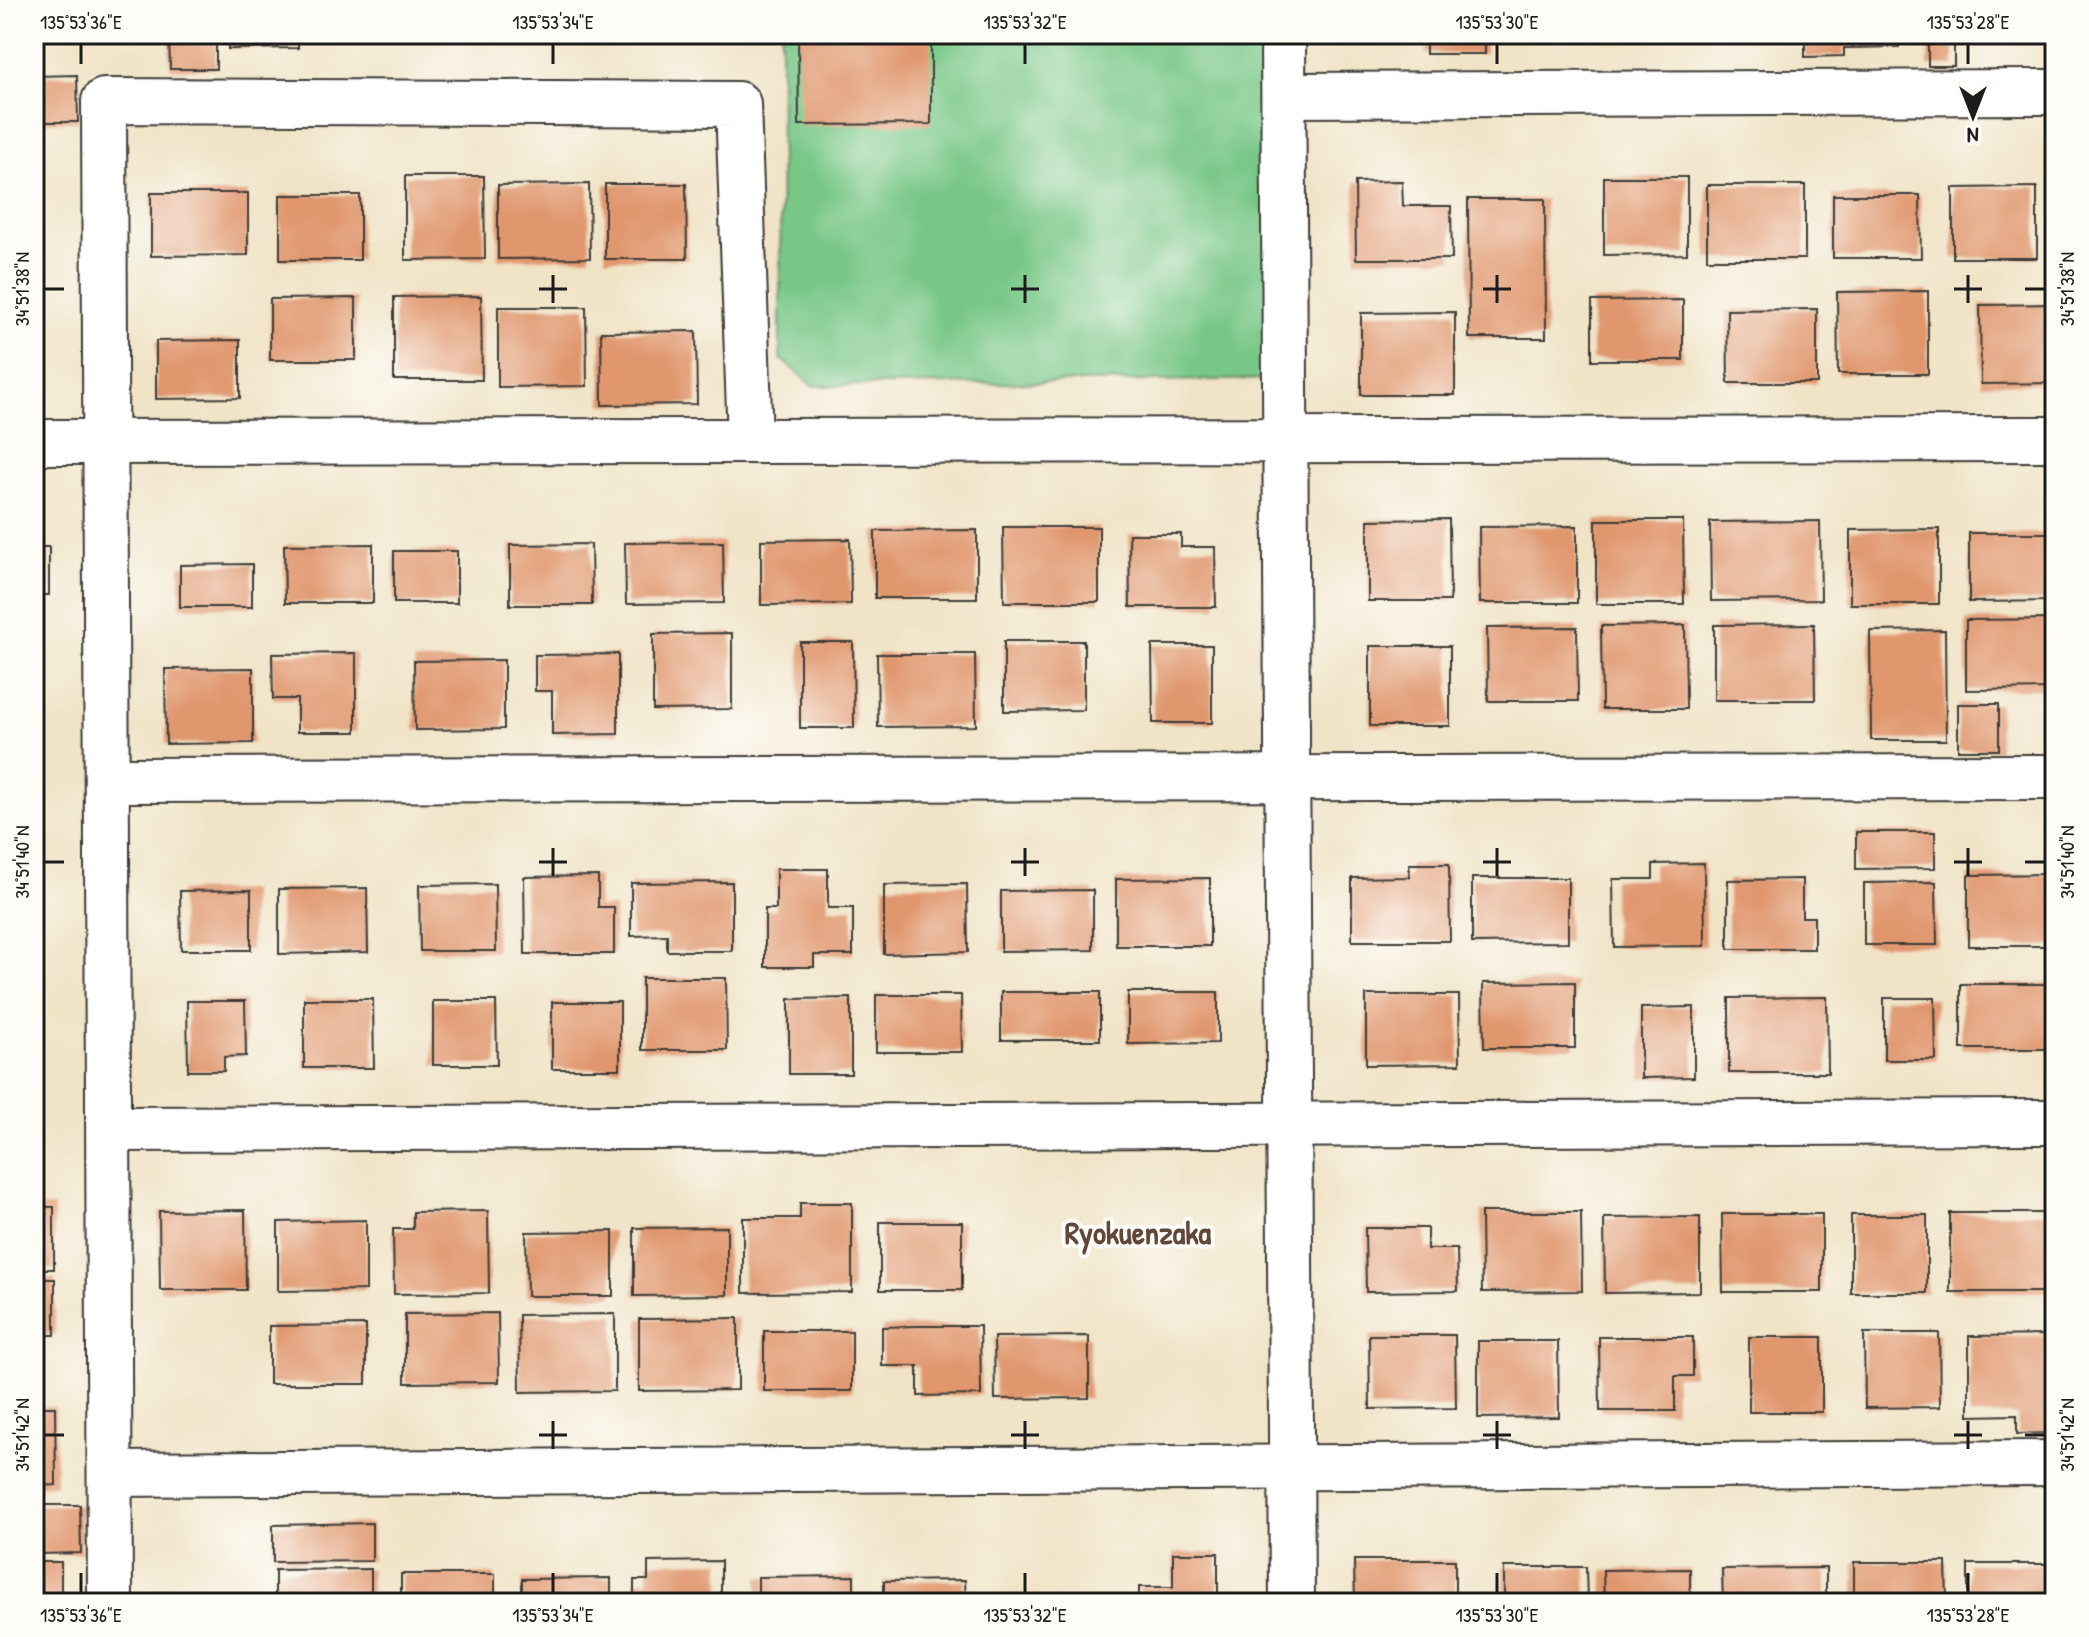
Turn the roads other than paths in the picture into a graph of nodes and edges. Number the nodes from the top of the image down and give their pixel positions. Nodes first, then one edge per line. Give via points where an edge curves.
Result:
1 (1283, 34) edge
2 (2055, 92) edge
3 (1284, 95) junction
4 (2055, 439) edge
5 (750, 440) junction
6 (1286, 440) junction
7 (106, 441) junction
8 (34, 442) edge
9 (2055, 777) edge
10 (1287, 778) junction
11 (107, 780) junction
12 (2055, 1122) edge
13 (1289, 1125) junction
14 (109, 1129) junction
15 (2055, 1463) edge
16 (1291, 1467) junction
17 (110, 1474) junction
18 (110, 1603) edge
19 (1292, 1603) edge

1 - 3 street
2 - 3 street
3 - 6 street
4 - 6 street
5 - 6 street
5 - 7 street
5 - 7 street via 738,104 104,101
6 - 10 street
7 - 8 street
7 - 11 street
9 - 10 street
10 - 11 street
10 - 13 street
11 - 14 street
12 - 13 street
13 - 14 street
13 - 16 street
14 - 17 street
15 - 16 street
16 - 17 street
16 - 19 street
17 - 18 street

